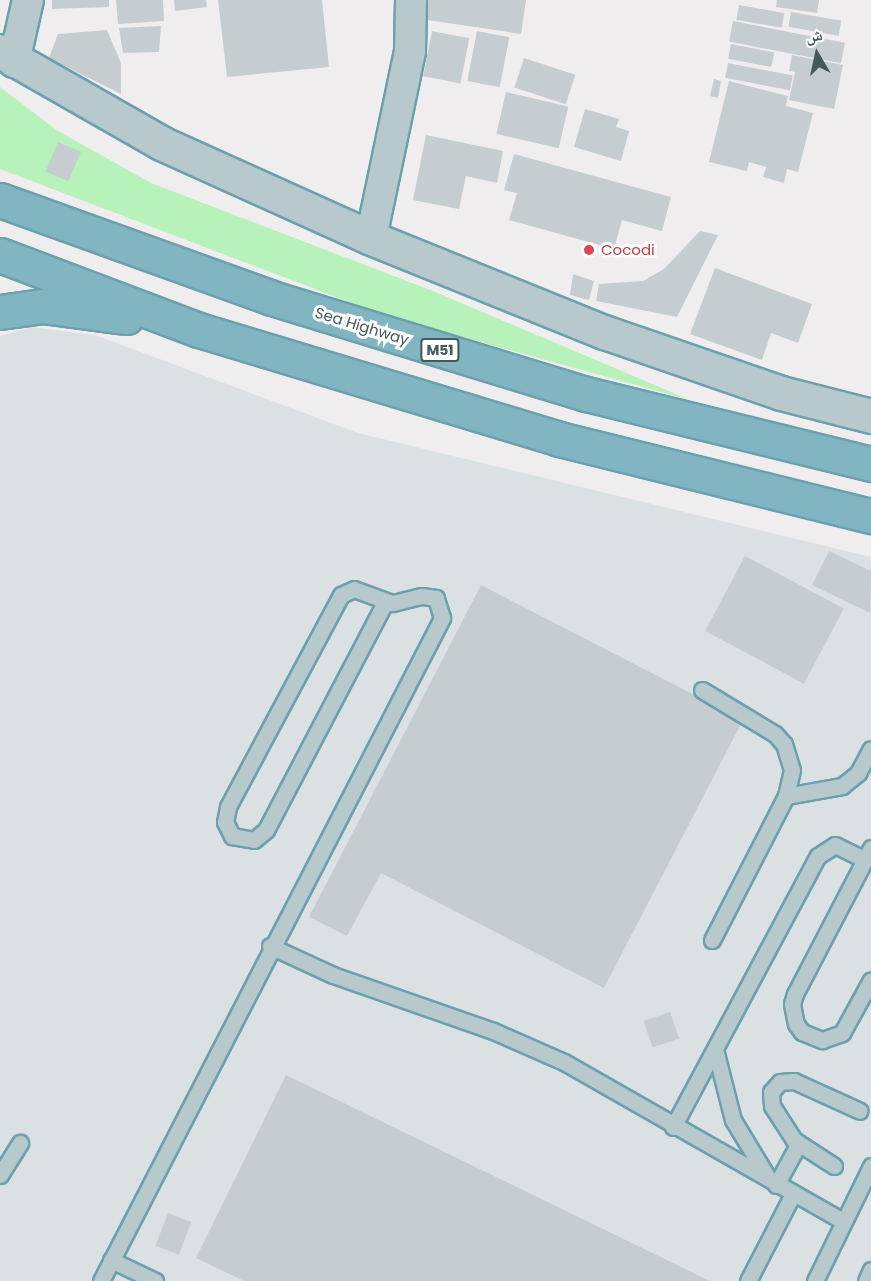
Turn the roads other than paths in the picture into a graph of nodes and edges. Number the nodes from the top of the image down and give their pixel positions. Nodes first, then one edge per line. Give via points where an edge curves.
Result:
1 (28, 0) edge
2 (411, 0) edge
3 (7, 57) edge
4 (9, 204) edge
5 (371, 238) junction
6 (12, 260) edge
7 (0, 312) edge
8 (199, 330) junction
9 (871, 416) edge
10 (871, 464) edge
11 (871, 516) edge
12 (385, 602) junction
13 (702, 690) dead end
14 (871, 749) edge
15 (868, 766) edge
16 (786, 796) junction
17 (868, 854) edge
18 (712, 940) dead end
19 (270, 946) junction
20 (871, 980) edge
21 (715, 1049) junction
22 (860, 1111) dead end
23 (673, 1127) junction
24 (21, 1143) dead end
25 (798, 1145) junction
26 (834, 1166) dead end
27 (871, 1166) edge
28 (0, 1175) edge
29 (773, 1184) junction
30 (793, 1194) junction
31 (844, 1222) junction
32 (111, 1260) junction
33 (871, 1270) edge
34 (101, 1281) edge
35 (154, 1281) edge
36 (748, 1281) edge
37 (815, 1281) edge
38 (866, 1281) edge

1 - 3 street
2 - 5 street via 410,52
3 - 5 street via 161,143
4 - 10 highway, Sea Highway / M51 via 272,298 586,394
5 - 9 street via 604,332 781,393
6 - 8 highway
7 - 8 highway via 42,306
8 - 11 highway via 559,440
12 - 12 lane via 354,589 336,601 228,807 225,822 232,836 254,840 266,830
12 - 19 lane via 436,598 442,618
13 - 16 lane via 765,726 784,744 792,770
14 - 15 lane
15 - 16 lane via 842,786
16 - 18 lane
17 - 20 lane via 795,994 792,1004 796,1024 802,1032 822,1040 842,1032
17 - 21 lane via 842,846 822,851
19 - 23 lane via 362,986 529,1046 598,1080
19 - 32 lane
21 - 23 lane
21 - 29 lane via 733,1120
22 - 25 lane via 794,1081 780,1082 771,1092 772,1106
23 - 29 lane
24 - 28 lane
25 - 26 lane
25 - 29 lane
27 - 31 lane
29 - 30 lane
30 - 31 lane
30 - 36 lane
31 - 37 lane
32 - 34 lane
32 - 35 lane
33 - 38 lane

